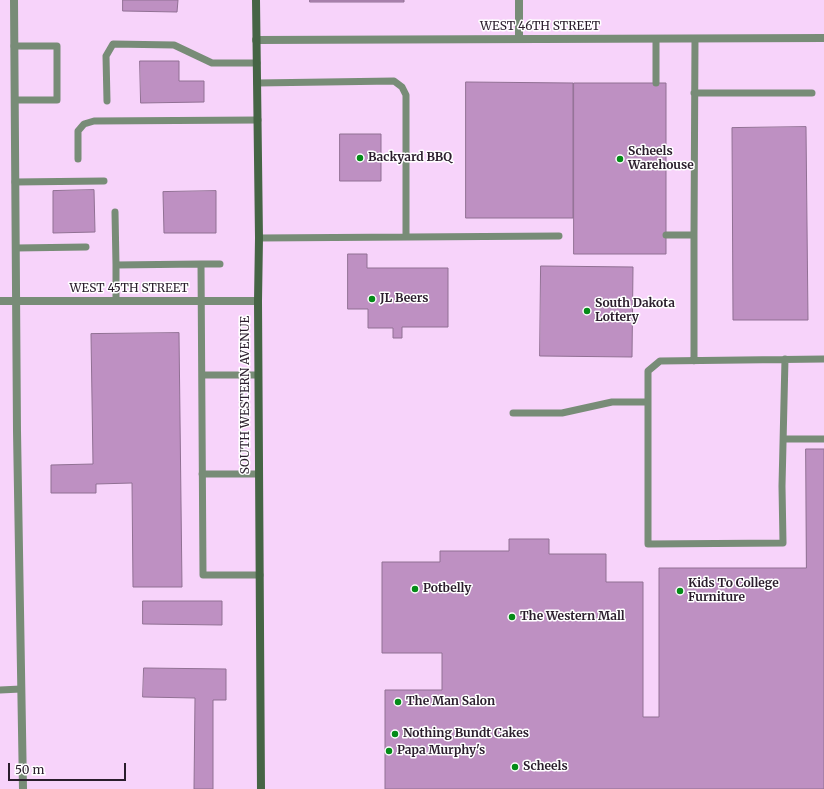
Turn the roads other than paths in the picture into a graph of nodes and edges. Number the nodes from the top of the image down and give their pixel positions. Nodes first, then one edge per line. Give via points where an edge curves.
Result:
1 (14, 0) edge
2 (256, 0) edge
3 (519, 0) edge
4 (824, 38) edge
5 (519, 39) junction
6 (656, 39) junction
7 (695, 39) junction
8 (256, 40) junction
9 (14, 46) junction
10 (257, 63) junction
11 (257, 83) junction
12 (656, 83) dead end
13 (694, 93) junction
14 (812, 93) dead end
15 (15, 100) junction
16 (107, 101) dead end
17 (258, 120) junction
18 (78, 160) dead end
19 (104, 180) dead end
20 (15, 182) junction
21 (115, 212) dead end
22 (666, 235) dead end
23 (694, 235) junction
24 (559, 236) dead end
25 (406, 237) junction
26 (259, 238) junction
27 (86, 247) dead end
28 (16, 248) junction
29 (201, 264) junction
30 (220, 264) dead end
31 (116, 265) junction
32 (0, 301) edge
33 (16, 301) junction
34 (116, 301) junction
35 (201, 301) junction
36 (258, 301) junction
37 (785, 359) junction
38 (824, 359) edge
39 (694, 361) junction
40 (202, 375) junction
41 (258, 375) junction
42 (648, 402) junction
43 (513, 413) dead end
44 (784, 439) junction
45 (824, 439) edge
46 (202, 474) junction
47 (259, 474) junction
48 (260, 575) junction
49 (21, 689) junction
50 (0, 690) edge
51 (23, 789) edge
52 (261, 789) edge

1 - 9 street
2 - 8 main road, SOUTH WESTERN AVENUE
3 - 5 street
4 - 7 street, WEST 46TH STREET
5 - 6 street, WEST 46TH STREET
5 - 8 street, WEST 46TH STREET
6 - 7 street, WEST 46TH STREET
6 - 12 lane
7 - 13 lane
8 - 10 main road, SOUTH WESTERN AVENUE
9 - 15 street
9 - 15 lane via 57,46 57,100
10 - 11 main road, SOUTH WESTERN AVENUE
10 - 16 lane via 212,63 174,45 113,44 106,56
11 - 17 main road, SOUTH WESTERN AVENUE
11 - 25 lane via 394,81 402,87 406,95
13 - 14 lane
13 - 23 lane
15 - 20 street
17 - 18 lane via 94,121 84,124 78,131
17 - 26 main road, SOUTH WESTERN AVENUE
19 - 20 lane
20 - 28 street
21 - 31 lane
22 - 23 lane
23 - 39 lane
24 - 25 lane
25 - 26 lane
26 - 36 main road, SOUTH WESTERN AVENUE
27 - 28 lane
28 - 33 street
29 - 30 lane
29 - 31 lane
29 - 35 lane
31 - 34 lane
32 - 33 street, WEST 45TH STREET
33 - 34 street, WEST 45TH STREET
33 - 49 street
34 - 35 street, WEST 45TH STREET
35 - 36 street, WEST 45TH STREET
35 - 40 lane
36 - 41 main road, SOUTH WESTERN AVENUE
37 - 38 lane
37 - 39 lane
37 - 44 lane
39 - 42 lane via 660,361 648,371
40 - 41 lane
40 - 46 lane
41 - 47 main road, SOUTH WESTERN AVENUE
42 - 43 lane via 612,402 562,413
42 - 44 lane via 648,544 783,543
44 - 45 lane
46 - 47 lane
46 - 48 lane via 203,575
47 - 48 main road, SOUTH WESTERN AVENUE
48 - 52 main road, SOUTH WESTERN AVENUE
49 - 50 lane
49 - 51 street

